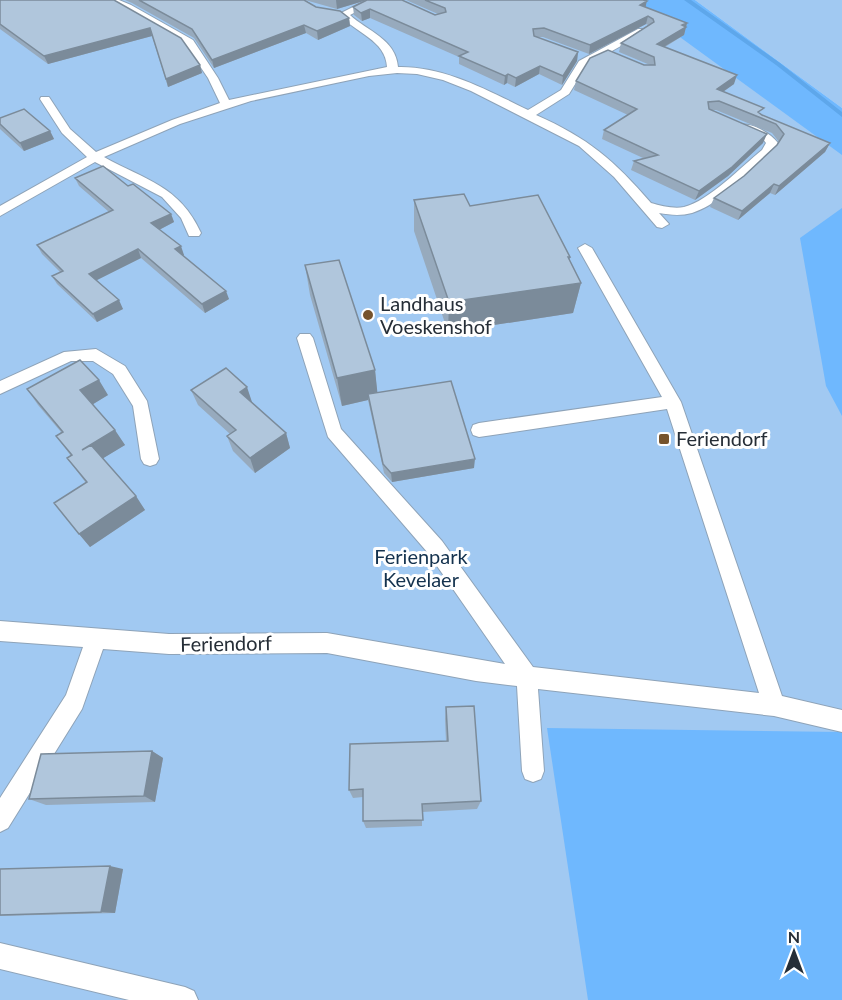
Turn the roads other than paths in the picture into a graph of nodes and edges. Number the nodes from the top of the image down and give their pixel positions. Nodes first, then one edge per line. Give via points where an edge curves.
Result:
1 (111, 0) edge
2 (373, 0) edge
3 (645, 29) edge
4 (605, 52) junction
5 (617, 58) edge
6 (393, 71) junction
7 (45, 99) dead end
8 (226, 105) junction
9 (528, 115) junction
10 (729, 122) edge
11 (95, 157) junction
12 (646, 206) junction
13 (0, 212) edge
14 (662, 224) dead end
15 (194, 233) dead end
16 (585, 248) dead end
17 (305, 338) dead end
18 (0, 388) edge
19 (673, 402) junction
20 (479, 430) dead end
21 (150, 459) dead end
22 (0, 630) edge
23 (97, 638) junction
24 (527, 676) junction
25 (774, 705) junction
26 (842, 721) edge
27 (533, 771) dead end
28 (0, 820) edge
29 (0, 956) edge
30 (185, 1000) edge

1 - 8 lane via 189,42
2 - 6 lane via 340,15 380,42 391,55
3 - 4 lane
4 - 5 lane
4 - 9 lane via 584,58 565,92
6 - 8 lane
6 - 9 lane via 414,70 442,76
7 - 11 lane via 62,129
8 - 11 lane
9 - 12 lane via 588,147
10 - 12 lane via 772,143 705,201 687,210
11 - 13 lane via 40,185
11 - 15 lane via 140,177 174,200
12 - 14 lane
16 - 19 lane
17 - 24 lane via 334,432 435,548
18 - 21 lane via 69,356 96,356 119,370 141,405
19 - 20 lane
19 - 25 lane
22 - 23 lane, Feriendorf
23 - 24 lane, Feriendorf via 169,644 327,642 476,672
23 - 28 lane via 74,701
24 - 25 lane, Feriendorf
24 - 27 lane
25 - 26 lane, Feriendorf
29 - 30 lane

